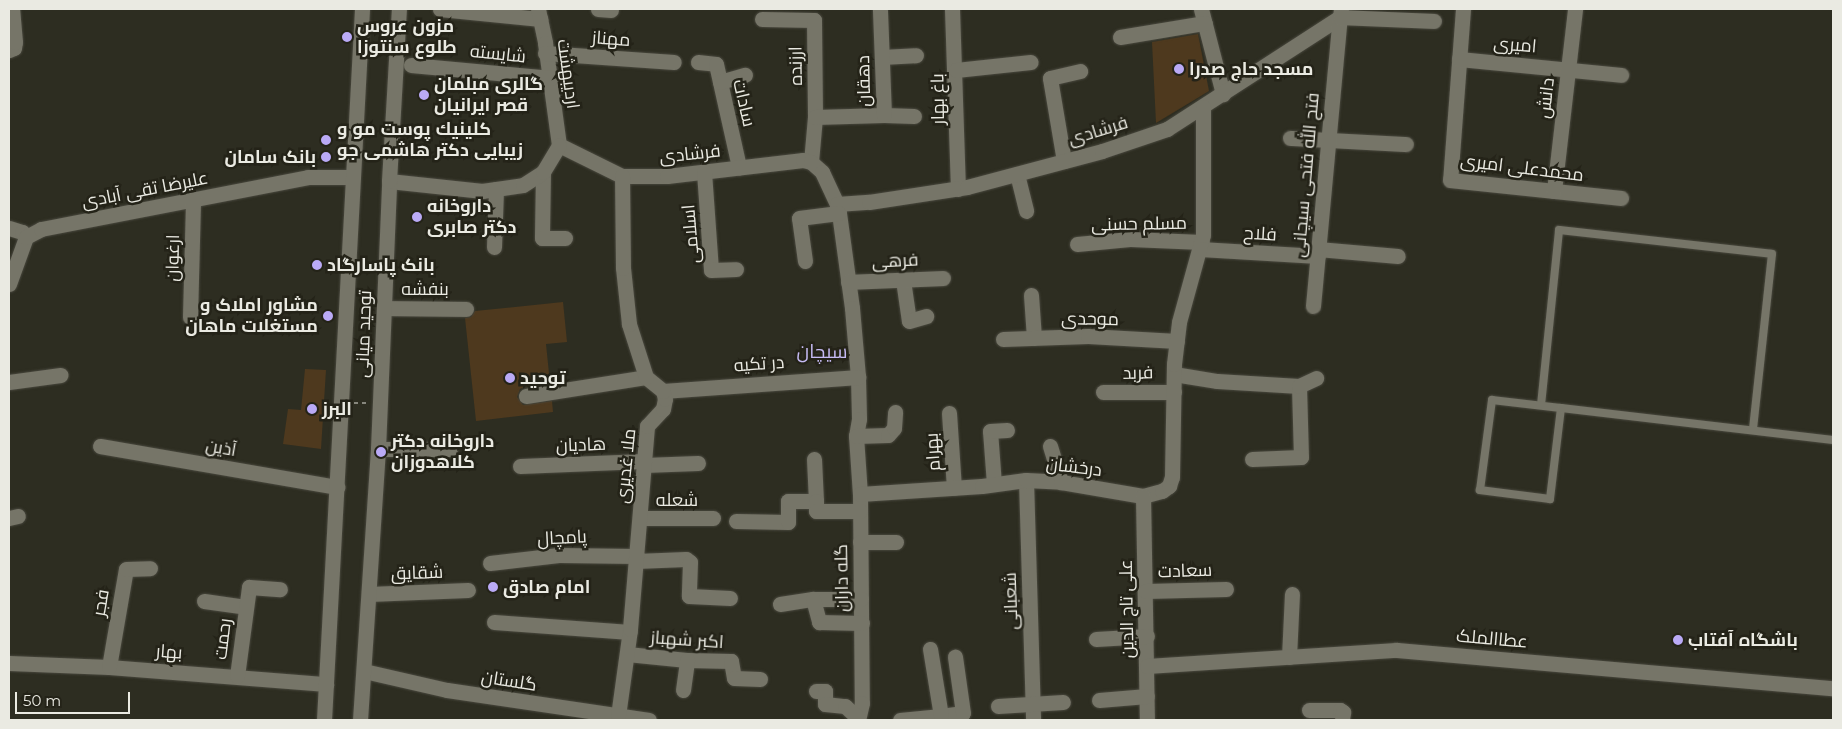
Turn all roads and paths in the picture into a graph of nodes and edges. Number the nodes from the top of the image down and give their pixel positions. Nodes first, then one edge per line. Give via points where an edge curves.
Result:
1 (12, 9) edge
2 (362, 9) edge
3 (399, 9) edge
4 (440, 9) edge
5 (880, 9) edge
6 (952, 9) edge
7 (1463, 9) edge
8 (1575, 9) edge
9 (1341, 13) edge
10 (540, 14) edge
11 (790, 14) edge
12 (1203, 16) edge
13 (762, 18) dead end
14 (1434, 21) dead end
15 (1120, 37) dead end
16 (9, 50) edge
17 (545, 53) junction
18 (916, 55) dead end
19 (882, 57) junction
20 (1459, 59) junction
21 (674, 62) dead end
22 (698, 62) dead end
23 (1031, 62) dead end
24 (411, 65) dead end
25 (1568, 69) junction
26 (956, 70) junction
27 (1080, 71) dead end
28 (745, 75) dead end
29 (1621, 75) dead end
30 (550, 78) junction
31 (720, 82) junction
32 (1223, 94) junction
33 (1203, 107) junction
34 (884, 115) junction
35 (914, 116) dead end
36 (815, 117) junction
37 (1290, 138) dead end
38 (1328, 139) junction
39 (1406, 144) dead end
40 (559, 145) junction
41 (1064, 161) junction
42 (811, 162) junction
43 (739, 167) junction
44 (544, 172) junction
45 (704, 172) junction
46 (1017, 174) junction
47 (622, 176) junction
48 (353, 177) junction
49 (389, 180) junction
50 (496, 189) junction
51 (958, 189) junction
52 (1554, 191) junction
53 (1621, 198) dead end
54 (192, 200) junction
55 (838, 209) junction
56 (1026, 211) dead end
57 (9, 228) edge
58 (26, 237) junction
59 (565, 238) dead end
60 (1077, 244) dead end
61 (1201, 245) junction
62 (494, 247) dead end
63 (1318, 252) junction
64 (1398, 256) dead end
65 (805, 261) dead end
66 (736, 269) dead end
67 (943, 278) dead end
68 (902, 280) junction
69 (848, 282) junction
70 (9, 284) edge
71 (1031, 294) dead end
72 (1313, 306) dead end
73 (384, 308) junction
74 (466, 308) dead end
75 (926, 316) dead end
76 (190, 317) dead end
77 (1034, 338) junction
78 (1003, 339) dead end
79 (1177, 340) junction
80 (1174, 374) junction
81 (61, 375) dead end
82 (646, 377) junction
83 (858, 377) junction
84 (1316, 378) dead end
85 (9, 382) edge
86 (1299, 386) junction
87 (663, 390) junction
88 (1103, 392) dead end
89 (1174, 392) junction
90 (526, 396) dead end
91 (341, 403) junction
92 (380, 404) junction
93 (1540, 405) junction
94 (1561, 408) junction
95 (895, 412) dead end
96 (949, 413) dead end
97 (1007, 430) dead end
98 (1753, 430) junction
99 (856, 436) junction
100 (1833, 440) edge
101 (100, 446) dead end
102 (1050, 446) dead end
103 (378, 449) junction
104 (450, 449) dead end
105 (814, 459) dead end
106 (1252, 459) dead end
107 (644, 463) junction
108 (698, 463) dead end
109 (520, 466) dead end
110 (1026, 480) junction
111 (1061, 482) junction
112 (994, 484) junction
113 (337, 487) junction
114 (954, 488) junction
115 (860, 494) junction
116 (1143, 496) junction
117 (816, 501) junction
118 (860, 511) junction
119 (640, 518) junction
120 (714, 518) dead end
121 (736, 520) dead end
122 (860, 542) junction
123 (896, 542) dead end
124 (636, 558) junction
125 (490, 563) dead end
126 (150, 568) dead end
127 (280, 589) dead end
128 (1226, 589) dead end
129 (468, 590) dead end
130 (1146, 591) junction
131 (368, 594) junction
132 (1292, 594) dead end
133 (730, 598) dead end
134 (812, 599) junction
135 (861, 599) junction
136 (204, 601) dead end
137 (780, 604) dead end
138 (246, 607) junction
139 (494, 622) dead end
140 (862, 623) junction
141 (630, 632) junction
142 (1147, 636) junction
143 (1096, 639) dead end
144 (930, 649) dead end
145 (627, 654) junction
146 (955, 657) dead end
147 (1289, 657) junction
148 (687, 660) junction
149 (9, 663) edge
150 (1147, 666) junction
151 (109, 667) junction
152 (364, 671) junction
153 (237, 676) junction
154 (760, 678) dead end
155 (326, 684) junction
156 (1833, 688) edge
157 (683, 690) dead end
158 (816, 691) dead end
159 (1147, 696) junction
160 (1098, 700) dead end
161 (1063, 702) dead end
162 (1032, 704) junction
163 (998, 706) dead end
164 (1309, 710) dead end
165 (1341, 715) edge
166 (590, 716) edge
167 (618, 716) junction
168 (942, 716) junction
169 (858, 719) edge
170 (324, 720) edge
171 (360, 720) edge
172 (649, 720) edge
173 (900, 720) edge
174 (1033, 720) edge
175 (1148, 720) edge

1 - 16 street via 15,42 14,48
2 - 48 street, توحید میانی
3 - 49 street, توحید میانی
4 - 10 street
5 - 19 street, دهقان
6 - 26 street, باغ بهار
7 - 20 street, محمدعلی امیری
8 - 25 street, دانش
9 - 14 street
9 - 32 street, فرشادی
9 - 38 street, فتح الله فتحی سیچانی
10 - 17 street, اردیبهشت
11 - 13 street, ارزنده
11 - 36 street, ارزنده via 814,20
12 - 15 street
12 - 32 street
17 - 21 street, مهناز
17 - 30 street, اردیبهشت
18 - 19 street
19 - 34 street, دهقان
20 - 25 street, امیری
20 - 52 street, محمدعلی امیری via 1450,180
22 - 31 street, سادات via 716,64
23 - 26 street
24 - 30 street, شایسته
25 - 29 street, امیری
25 - 52 street, دانش
26 - 51 street, باغ بهار
27 - 41 street via 1050,78
28 - 31 street
30 - 40 street, اردیبهشت
31 - 43 street, سادات
32 - 33 street, فرشادی
33 - 41 street, فرشادی via 1167,129
33 - 61 street, درخشان
34 - 35 street
34 - 36 street, دهقان
36 - 42 street, ارزنده
37 - 38 street
38 - 39 street
38 - 63 street, فتح الله فتحی سیچانی
40 - 44 street
40 - 47 street, فرشادی
41 - 46 street, فرشادی
42 - 43 street, فرشادی
42 - 55 street via 822,172
43 - 45 street, فرشادی
44 - 50 street via 523,185
44 - 59 street via 542,238
45 - 47 street, فرشادی
45 - 66 street, اسلامی via 711,270
46 - 51 street, فرشادی
46 - 56 street
47 - 82 street via 623,268 629,324
48 - 54 street, علیرضا تقی آبادی via 308,178
48 - 91 street, توحید میانی
49 - 50 street via 482,191
49 - 73 street, توحید میانی
50 - 62 street
51 - 55 street, فرشادی
52 - 53 street, محمدعلی امیری
54 - 58 street, علیرضا تقی آبادی via 41,228
54 - 76 street, ارغوان
55 - 65 street, فرشادی via 799,218
55 - 69 street
57 - 58 street via 22,232
58 - 70 street
60 - 61 street, مسلم حسنی via 1130,239
61 - 63 street, فلاح
61 - 79 street, درخشان
63 - 64 street, فلاح
63 - 72 street, فتح الله فتحی سیچانی
67 - 68 street, فرهی
68 - 69 street, فرهی
68 - 75 street via 908,321
69 - 83 street, گله داران
71 - 77 street
73 - 74 street, بنفشه
73 - 92 street, توحید میانی
77 - 78 street, موحدی
77 - 79 street, موحدی via 1088,336
79 - 80 street, درخشان
80 - 86 street via 1217,381
80 - 89 street, درخشان
81 - 85 street
82 - 87 street
82 - 90 street
83 - 87 street, در تکیه
83 - 99 street, گله داران
84 - 86 street
86 - 106 street via 1301,457
87 - 107 street, ملا غدیری via 663,409 647,426
88 - 89 street, فربد
89 - 116 street, درخشان via 1172,477 1169,486 1162,491
91 - 92 path
91 - 113 street, توحید میانی
92 - 103 street, توحید میانی
93 - 94 lane
93 - 94 lane via 1492,400 1480,490 1550,499
93 - 98 lane via 1559,230 1772,254
94 - 98 lane
95 - 99 street via 894,428 888,436
96 - 114 street, بهرام
97 - 112 street via 990,431
98 - 100 lane
99 - 115 street, گله داران
101 - 113 street, آذین
102 - 111 street
103 - 104 street
103 - 131 street, توحید میانی
105 - 117 street
107 - 108 street
107 - 109 street, هادیان
107 - 119 street, ملا غدیری
110 - 111 street, درخشان
110 - 112 street, درخشان
110 - 162 street, شعبانی
111 - 116 street, درخشان
112 - 114 street, درخشان
113 - 155 street, توحید میانی
114 - 115 street, درخشان
115 - 118 street, گله داران
116 - 130 street, علی تاج الدین
117 - 118 street via 816,511
117 - 121 street via 788,501 788,522
118 - 122 street, گله داران
119 - 120 street, شعله
119 - 124 street, ملا غدیری
122 - 123 street
122 - 135 street, گله داران
124 - 125 street, پامچال via 559,555
124 - 133 street, پامچال via 686,559 690,562 689,596
124 - 141 street, ملا غدیری
126 - 151 street, فجر via 126,569
127 - 138 street, رحمت via 249,587
128 - 130 street, سعادت
129 - 131 street, شقایق
130 - 142 street, علی تاج الدین
131 - 152 street, توحید میانی
132 - 147 street
134 - 135 street
134 - 137 street
134 - 140 street via 819,622
135 - 140 street, گله داران
136 - 138 street, رحمت
138 - 153 street, رحمت
139 - 141 street
140 - 169 street, گله داران via 862,703
141 - 145 street, ملا غدیری
142 - 143 street
142 - 150 street, علی تاج الدین
144 - 168 street
145 - 148 street, اکبر شهباز
145 - 167 street, ملا غدیری
146 - 168 street via 963,713
147 - 150 street, عطاالملک
147 - 156 street, عطاالملک via 1396,650
148 - 154 street, اکبر شهباز via 732,661 734,678
148 - 157 street
149 - 151 street, بهار
150 - 159 street, علی تاج الدین
151 - 153 street, بهار
152 - 166 street, گلستان
152 - 171 street, توحید میانی
153 - 155 street, بهار
155 - 170 street, توحید میانی
158 - 169 street via 825,692 825,704 845,706
159 - 160 street
159 - 175 street, علی تاج الدین
161 - 162 street
162 - 163 street
162 - 174 street, شعبانی
164 - 165 street
166 - 167 street, گلستان
167 - 172 street, گلستان
168 - 173 street

